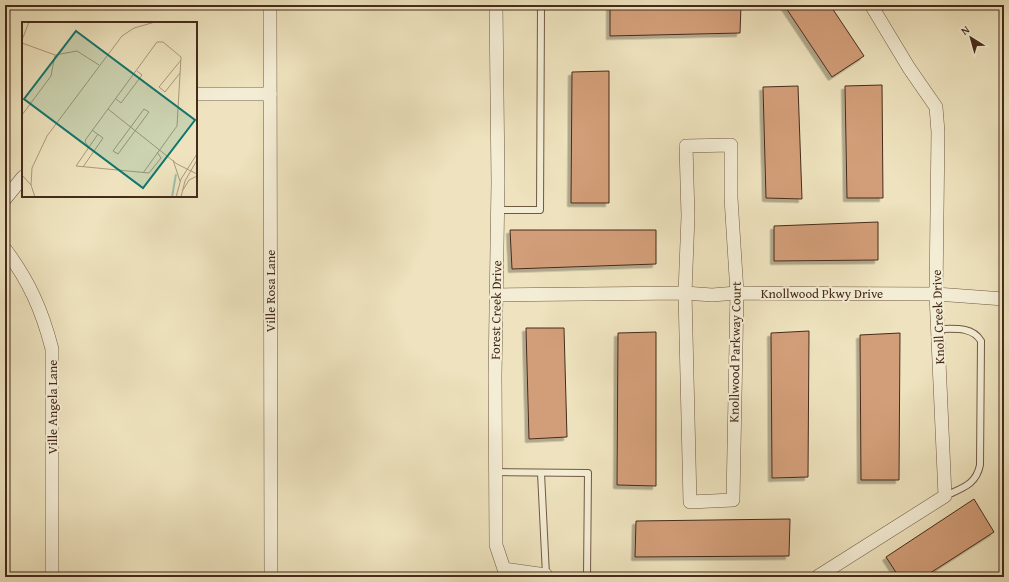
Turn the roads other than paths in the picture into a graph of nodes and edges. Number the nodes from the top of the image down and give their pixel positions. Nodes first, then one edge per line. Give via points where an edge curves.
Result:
1 (270, 5) edge
2 (496, 5) edge
3 (541, 5) edge
4 (871, 5) edge
5 (197, 94) edge
6 (270, 94) junction
7 (22, 178) edge
8 (5, 199) edge
9 (498, 210) junction
10 (5, 249) edge
11 (685, 293) junction
12 (737, 293) junction
13 (936, 294) junction
14 (496, 295) junction
15 (1004, 299) edge
16 (938, 329) junction
17 (496, 472) junction
18 (541, 473) junction
19 (945, 496) junction
20 (546, 576) edge
21 (52, 577) edge
22 (271, 577) edge
23 (587, 577) edge
24 (817, 577) edge

1 - 6 street, Ville Rosa Lane
2 - 9 street, Forest Creek Drive
3 - 9 lane via 540,210
4 - 13 street, Knoll Creek Drive via 908,68 936,106
5 - 6 street
6 - 22 street, Ville Rosa Lane
7 - 8 street
9 - 14 street, Forest Creek Drive
10 - 21 street, Ville Angela Lane via 32,290 45,320 52,349
11 - 12 street, Knollwood Pkwy Drive
11 - 12 street, Knollwood Parkway Court via 688,216 686,146 731,145 731,198
11 - 12 street, Knollwood Parkway Court via 690,502 733,500
11 - 14 street, Knollwood Pkwy Drive
12 - 13 street, Knollwood Pkwy Drive
13 - 15 street, Knollwood Pkwy Drive
13 - 16 street, Knoll Creek Drive
14 - 17 street, Forest Creek Drive
16 - 19 street, Knoll Creek Drive
16 - 19 lane via 970,330 977,334 981,341 978,476 970,484
17 - 18 lane
17 - 20 street, Forest Creek Drive via 496,545 504,569
18 - 20 lane
18 - 23 lane via 588,473
19 - 24 street

